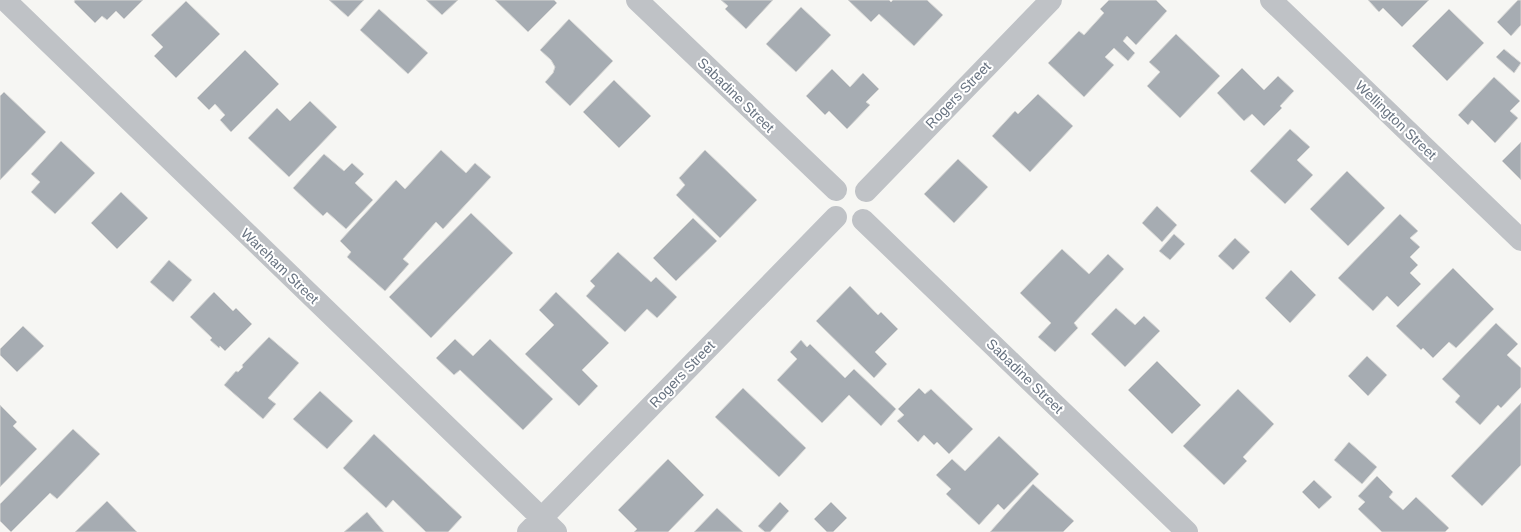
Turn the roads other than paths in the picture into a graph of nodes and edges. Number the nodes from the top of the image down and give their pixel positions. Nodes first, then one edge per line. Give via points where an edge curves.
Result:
1 (5, 0) edge
2 (637, 0) edge
3 (1051, 0) edge
4 (1271, 0) edge
5 (836, 190) junction
6 (866, 191) junction
7 (836, 217) junction
8 (862, 220) junction
9 (1521, 240) edge
10 (542, 527) edge
11 (1187, 532) edge

1 - 10 street, Wareham Street
2 - 5 street, Sabadine Street
3 - 6 street, Rogers Street
4 - 9 street, Wellington Street
5 - 6 street via 841,186 854,184
5 - 7 street via 831,200 832,212
6 - 8 street via 870,198 870,206
7 - 8 street via 840,221 852,223
7 - 10 street, Rogers Street
8 - 11 street, Sabadine Street

